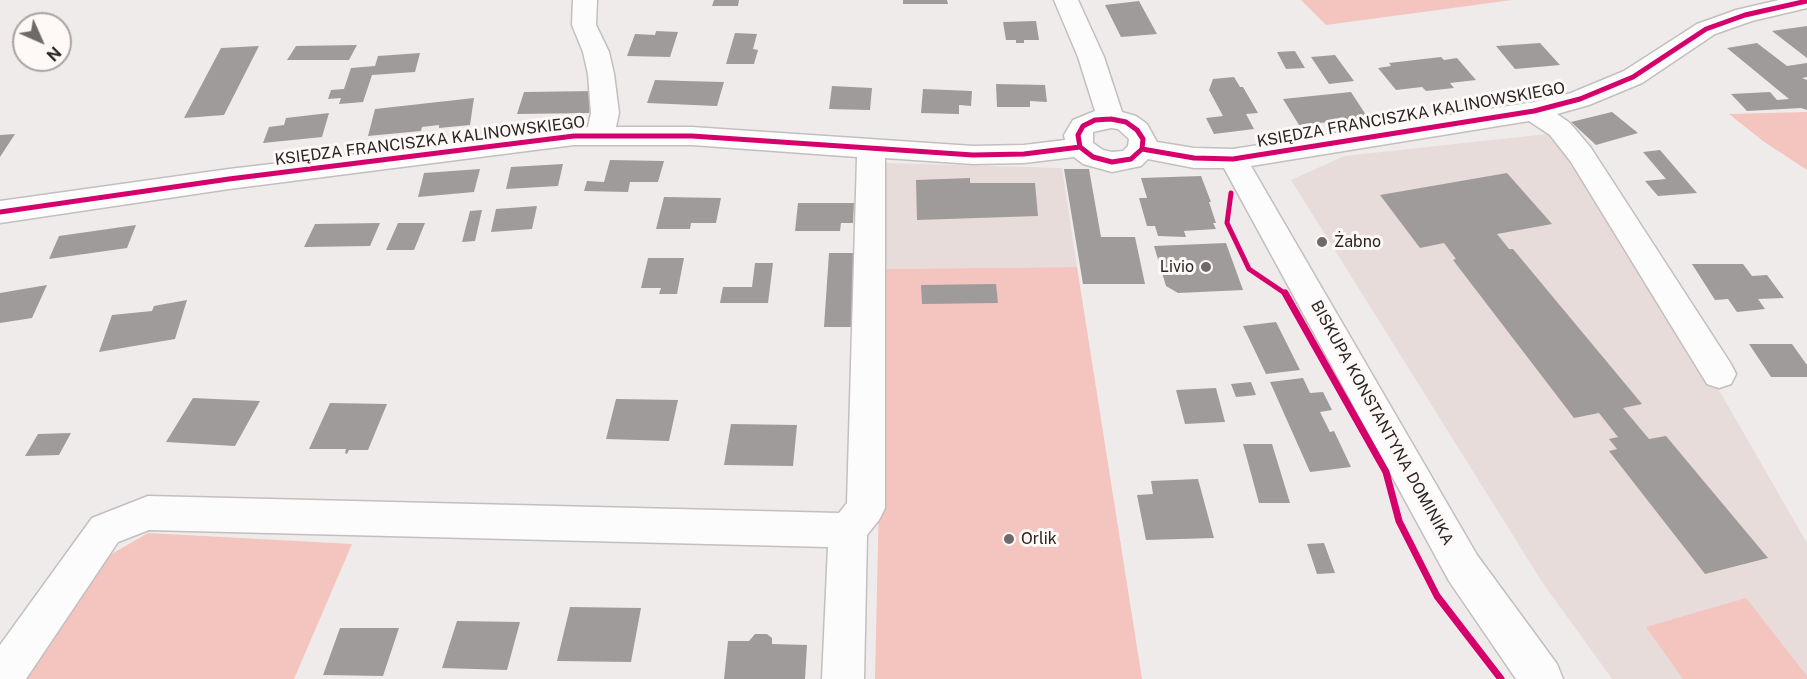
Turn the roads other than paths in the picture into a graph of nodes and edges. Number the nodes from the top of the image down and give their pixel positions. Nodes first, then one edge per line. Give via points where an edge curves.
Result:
1 (585, 0) edge
2 (1066, 0) edge
3 (1807, 0) edge
4 (1534, 111) junction
5 (1111, 119) junction
6 (600, 135) junction
7 (1080, 147) junction
8 (871, 149) junction
9 (1142, 149) junction
10 (1233, 159) junction
11 (0, 212) edge
12 (1719, 374) dead end
13 (848, 530) junction
14 (1, 679) edge
15 (843, 679) edge
16 (1542, 679) edge

1 - 6 street via 584,25 601,74 605,114
2 - 5 street via 1091,57
3 - 4 street, KSIĘDZA FRANCISZKA KALINOWSKIEGO via 1706,29 1633,77 1580,99
4 - 10 street, KSIĘDZA FRANCISZKA KALINOWSKIEGO
4 - 12 street via 1560,129 1581,155
5 - 7 street via 1083,126 1078,135
5 - 9 street via 1137,130 1143,140
6 - 8 street, KSIĘDZA FRANCISZKA KALINOWSKIEGO via 790,141
6 - 11 street, KSIĘDZA FRANCISZKA KALINOWSKIEGO via 229,179
7 - 8 street, KSIĘDZA FRANCISZKA KALINOWSKIEGO via 973,155
7 - 9 street via 1093,157 1112,162 1131,159
8 - 13 street via 866,508
9 - 10 street, KSIĘDZA FRANCISZKA KALINOWSKIEGO via 1194,158
10 - 16 street, BISKUPA KONSTANTYNA DOMINIKA via 1463,568
13 - 14 street via 148,513 105,531
13 - 15 street

